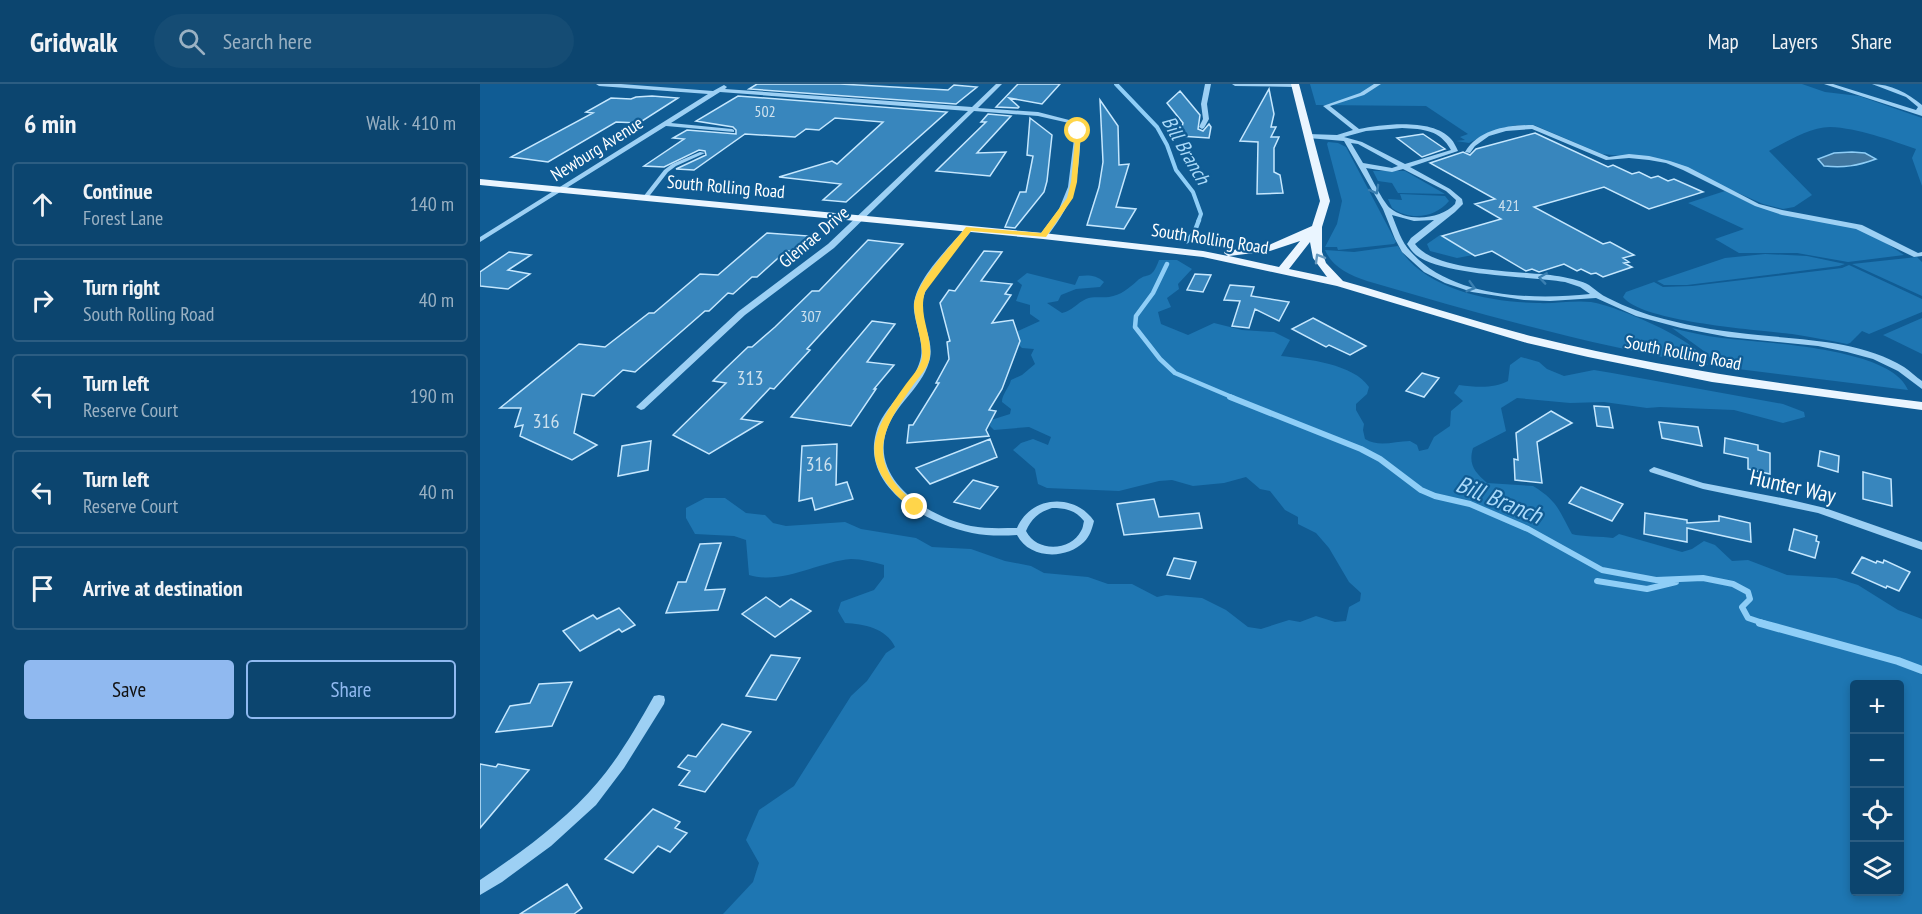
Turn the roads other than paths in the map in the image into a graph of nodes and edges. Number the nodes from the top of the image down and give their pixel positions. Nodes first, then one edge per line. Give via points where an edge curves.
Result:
1 (599, 84) edge
2 (729, 84) edge
3 (999, 84) edge
4 (1208, 84) edge
5 (1235, 84) edge
6 (1295, 84) edge
7 (1378, 84) edge
8 (1827, 84) edge
9 (1875, 84) edge
10 (717, 92) junction
11 (972, 110) junction
12 (1920, 113) edge
13 (666, 123) junction
14 (1202, 127) dead end
15 (1357, 130) junction
16 (732, 131) dead end
17 (1308, 136) junction
18 (1337, 137) junction
19 (1346, 139) junction
20 (1468, 152) dead end
21 (702, 153) dead end
22 (1362, 165) junction
23 (1405, 166) junction
24 (480, 182) edge
25 (560, 189) junction
26 (645, 198) junction
27 (1386, 210) junction
28 (1448, 214) junction
29 (861, 218) junction
30 (1317, 227) junction
31 (969, 229) junction
32 (1043, 236) junction
33 (480, 240) edge
34 (1203, 254) junction
35 (1922, 254) edge
36 (1451, 265) junction
37 (1282, 270) junction
38 (1450, 281) junction
39 (1339, 283) junction
40 (1597, 296) junction
41 (1922, 386) edge
42 (1922, 406) edge
43 (641, 407) dead end
44 (1654, 470) dead end
45 (1021, 531) junction
46 (1922, 546) edge
47 (659, 700) dead end
48 (480, 888) edge

1 - 10 street
2 - 10 street, Newburg Avenue
3 - 11 street, Glenrae Drive
4 - 14 street
5 - 6 street
6 - 17 main road
7 - 15 street via 1326,106
8 - 12 street
9 - 12 street via 1908,96 1921,107
10 - 11 street
10 - 13 street, Newburg Avenue
11 - 29 street, Glenrae Drive
11 - 32 street via 1052,116 1077,126 1070,198
13 - 16 street
13 - 25 street, Newburg Avenue
15 - 18 street
15 - 23 street via 1412,127 1440,134 1455,147 1452,153
17 - 18 street
17 - 30 main road via 1324,201
18 - 19 street
19 - 22 street
19 - 23 street
20 - 35 street via 1489,135 1520,126 1540,129 1608,159 1664,159 1757,204 1858,227
21 - 26 street via 666,171
22 - 23 street via 1381,170
22 -> 27 street
23 - 28 street via 1459,199
24 - 25 main road, South Rolling Road
25 - 26 main road, South Rolling Road
25 - 33 street, Newburg Avenue
26 - 29 main road, South Rolling Road
27 - 28 street via 1404,219
27 - 38 street via 1408,254
28 - 36 street via 1412,244 1425,258
29 - 31 main road, South Rolling Road
29 - 43 street, Glenrae Drive via 808,266 742,313
30 - 34 main road via 1269,249
30 - 37 main road
39 -> 30 main road via 1314,251
31 - 32 main road, South Rolling Road
31 - 45 street via 921,292 918,304 926,357 887,416 880,435 879,455 884,473 915,507 963,528
32 - 34 main road, South Rolling Road
34 - 37 main road, South Rolling Road
36 - 38 street via 1443,269
40 -> 36 street via 1579,283
37 - 39 main road, South Rolling Road
38 -> 40 street via 1522,298
39 - 42 main road, South Rolling Road via 1588,353 1740,382
40 - 41 street via 1684,327 1857,352 1898,367
44 - 46 street, Hunter Way via 1689,484 1789,502
45 - 45 street via 1028,515 1048,506 1078,509 1089,521 1089,529 1080,541 1060,549 1034,547
47 - 48 street via 603,787 525,858

